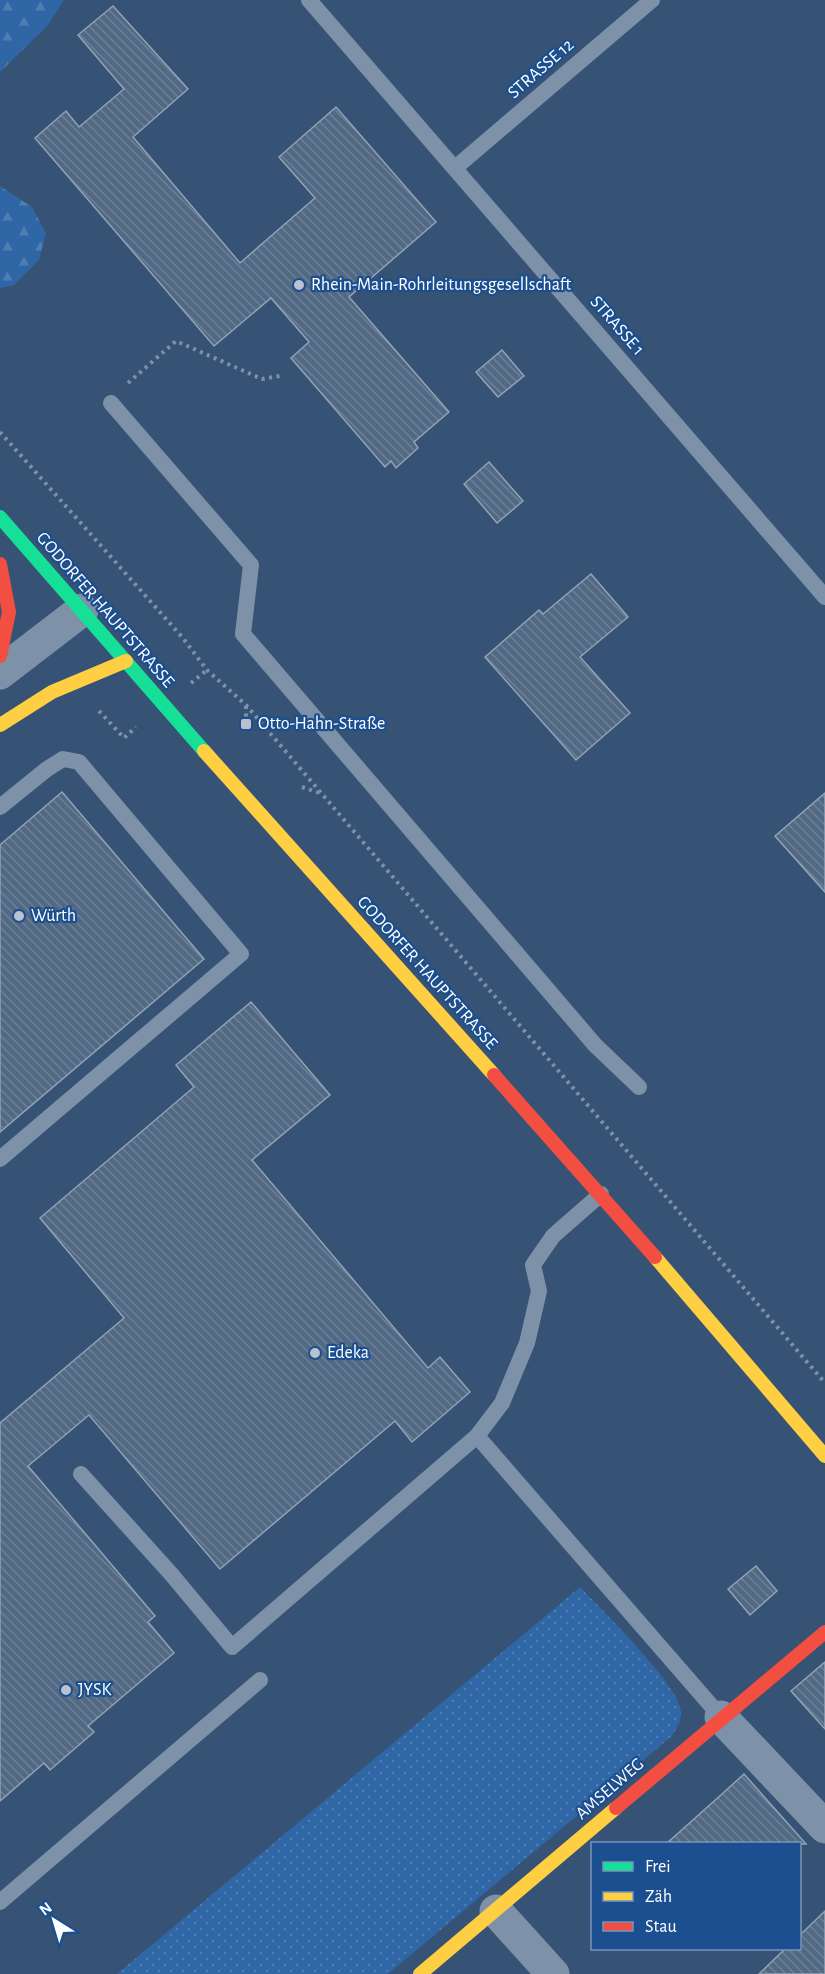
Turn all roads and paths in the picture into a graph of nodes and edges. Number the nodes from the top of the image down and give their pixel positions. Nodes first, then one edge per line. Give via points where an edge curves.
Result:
1 (309, 0) edge
2 (652, 0) edge
3 (455, 168) junction
4 (280, 376) dead end
5 (111, 403) joint
6 (0, 432) edge
7 (0, 517) edge
8 (0, 564) edge
9 (825, 597) edge
10 (82, 610) junction
11 (0, 657) edge
12 (126, 661) junction
13 (0, 673) edge
14 (246, 705) junction
15 (246, 724) dead end
16 (0, 725) edge
17 (302, 787) dead end
18 (323, 794) junction
19 (0, 807) edge
20 (639, 1087) dead end
21 (0, 1159) edge
22 (601, 1194) junction
23 (825, 1383) edge
24 (477, 1436) junction
25 (825, 1456) edge
26 (81, 1474) dead end
27 (825, 1632) edge
28 (261, 1680) dead end
29 (721, 1717) junction
30 (825, 1827) edge
31 (0, 1902) edge
32 (496, 1911) junction
33 (420, 1974) edge
34 (553, 1974) edge

1 - 3 lane, STRASSE 1
2 - 3 lane, STRASSE 12
3 - 9 lane, STRASSE 1
4 - 5 path via 262,379 176,341
5 - 20 lane via 251,565 243,634 595,1045
6 - 14 path via 207,670
7 - 10 main road, GODORFER HAUPTSTRASSE
8 - 11 main road via 9,612
10 - 12 main road, GODORFER HAUPTSTRASSE
10 - 13 street
12 - 16 main road via 52,692
12 - 22 main road, GODORFER HAUPTSTRASSE
14 - 15 path
14 - 18 path
17 - 18 path
18 - 23 path
19 - 21 lane via 63,759 79,762 241,954
22 - 24 lane via 553,1236 533,1265 539,1291 527,1343 502,1403
22 - 25 main road, GODORFER HAUPTSTRASSE
24 - 26 lane via 232,1647
24 - 29 lane
27 - 29 main road, AMSELWEG
28 - 31 lane
29 - 30 street
29 - 32 main road, AMSELWEG
32 - 33 main road, AMSELWEG
32 - 34 street

